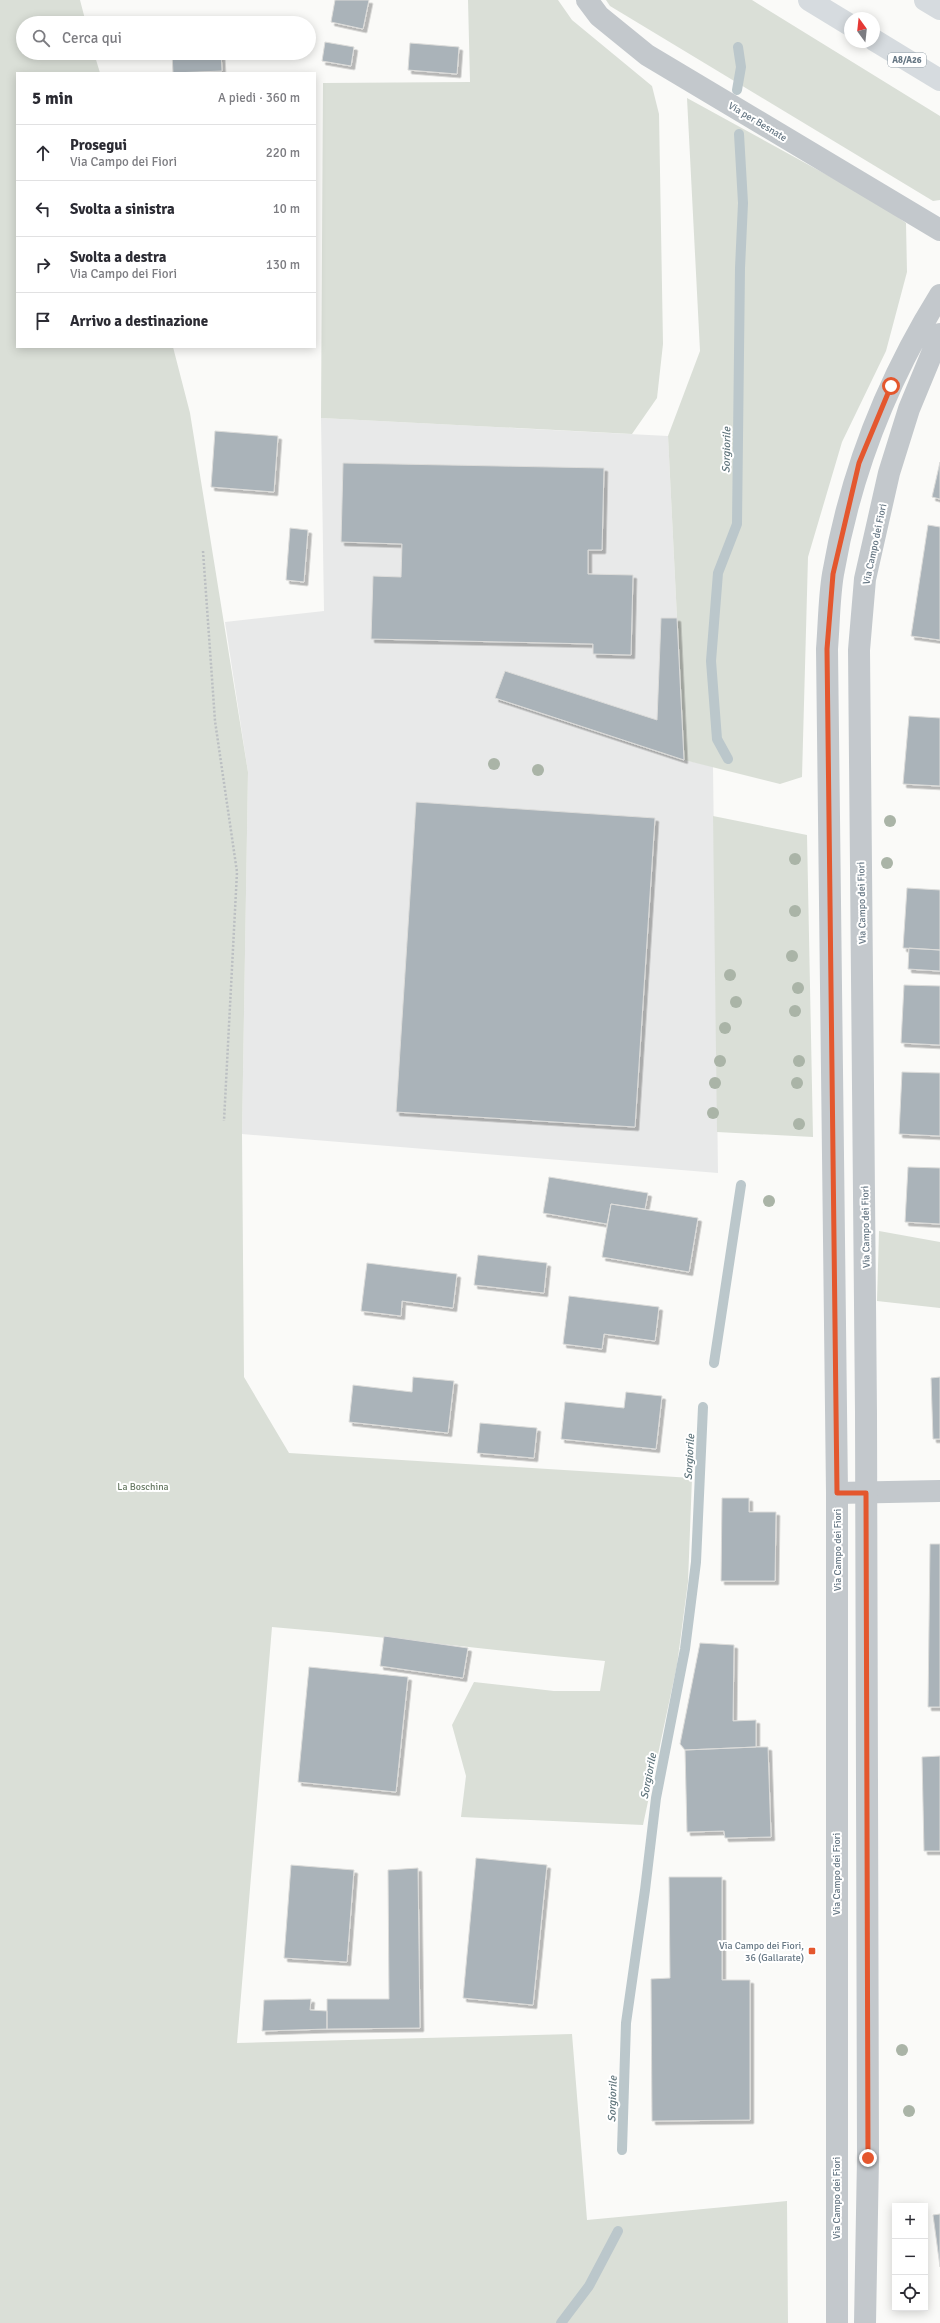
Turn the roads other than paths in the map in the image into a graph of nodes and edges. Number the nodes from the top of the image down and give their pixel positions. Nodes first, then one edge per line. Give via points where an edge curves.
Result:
1 (587, 0) edge
2 (809, 0) edge
3 (925, 0) edge
4 (940, 9) edge
5 (844, 21) edge
6 (880, 44) edge
7 (940, 80) edge
8 (940, 230) edge
9 (940, 295) edge
10 (940, 334) edge
11 (940, 1491) edge
12 (837, 1493) junction
13 (866, 1493) junction
14 (837, 2323) edge
15 (865, 2323) edge

1 - 8 street, Via per Besnate via 599,16 647,55
2 - 5 highway
3 - 4 highway
6 - 7 highway, A8/A26
9 - 12 street, Via Campo dei Fiori via 922,324 891,386 859,463 833,574 827,649
10 - 13 street, Via Campo dei Fiori via 909,410 889,473 865,579 858,650
11 - 13 street
12 - 13 street
12 - 14 street, Via Campo dei Fiori
13 - 15 street, Via Campo dei Fiori via 868,2158

